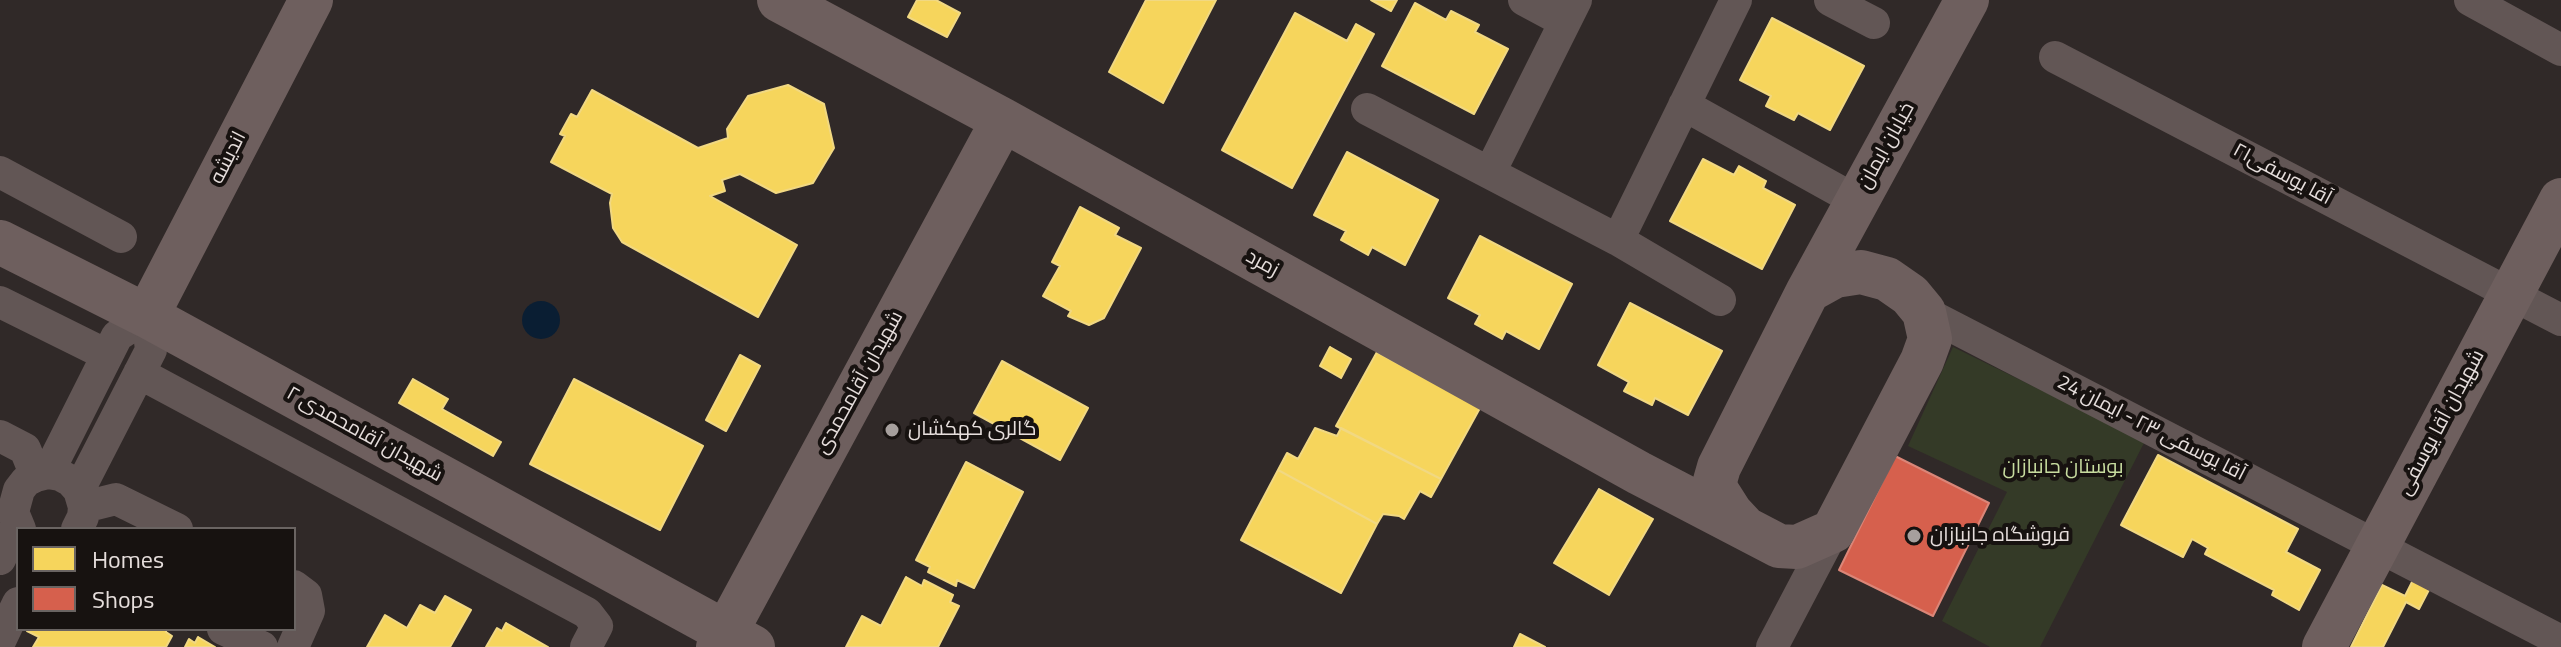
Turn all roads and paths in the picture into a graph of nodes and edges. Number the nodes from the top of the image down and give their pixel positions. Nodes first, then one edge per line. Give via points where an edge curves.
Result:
1 (311, 0) edge
2 (779, 0) edge
3 (1524, 0) edge
4 (1736, 0) edge
5 (1830, 0) edge
6 (1967, 0) edge
7 (2470, 0) edge
8 (1570, 11) edge
9 (1874, 23) dead end
10 (2561, 50) edge
11 (2055, 57) dead end
12 (1684, 105) junction
13 (1367, 109) dead end
14 (1003, 120) junction
15 (0, 172) edge
16 (1490, 172) junction
17 (2561, 200) edge
18 (1857, 201) junction
19 (121, 237) dead end
20 (1618, 240) junction
21 (0, 242) edge
22 (1808, 291) junction
23 (2510, 294) junction
24 (1720, 300) dead end
25 (0, 302) edge
26 (1924, 312) junction
27 (147, 316) junction
28 (2561, 320) edge
29 (107, 355) junction
30 (139, 373) junction
31 (0, 436) edge
32 (1719, 467) junction
33 (1639, 473) junction
34 (42, 474) junction
35 (80, 509) edge
36 (13, 519) edge
37 (173, 527) edge
38 (1833, 531) junction
39 (1762, 537) junction
40 (2378, 545) junction
41 (0, 559) edge
42 (1807, 580) junction
43 (296, 588) edge
44 (16, 607) edge
45 (227, 631) edge
46 (0, 641) edge
47 (2561, 641) edge
48 (732, 642) edge
49 (262, 647) edge
50 (293, 647) edge
51 (586, 647) edge
52 (1772, 647) edge
53 (2324, 647) edge

1 - 27 street, انديشه
2 - 14 street, زمرد
3 - 8 street
4 - 12 street
5 - 9 street
6 - 18 street, خیابان ایمان
7 - 10 street
8 - 16 street
11 - 23 street, آقا یوسفی۲۱
12 - 18 street
12 - 20 street
13 - 16 street
14 - 33 street, زمرد
14 - 48 street, شهیدان آقامحمدی
15 - 19 street
16 - 20 street
17 - 23 street, شهیدان آقا یوسفی
18 - 22 street, خیابان ایمان
20 - 24 street
21 - 27 street, شهیدان آقامحمدی ۲
22 - 26 street via 1835,276 1861,272 1887,279
22 - 32 street, خیابان ایمان
23 - 28 street, آقا یوسفی۲۱
23 - 40 street, شهیدان آقا یوسفی
25 - 29 street
26 - 38 street via 1930,339 1922,361
26 - 40 street, آقا یوسفی ۲۳ - ایمان 24
27 - 29 street via 117,336
27 - 30 street via 151,350
27 - 48 street, شهیدان آقامحمدی ۲
29 - 34 street
30 - 35 street
30 - 51 street via 587,613 597,626
31 - 34 street via 25,449
32 - 33 street via 1690,480
32 - 39 street via 1717,491 1731,513
33 - 39 street, زمرد
34 - 35 street via 71,481
34 - 36 street via 19,490
35 - 37 street via 116,499
36 - 41 street
38 - 39 street via 1797,547
38 - 42 street
39 - 42 street via 1802,561
40 - 47 street, آقا یوسفی ۲۳ - ایمان 24
40 - 53 street, شهیدان آقا یوسفی
42 - 52 street
43 - 50 street via 306,595 309,611
44 - 46 street
45 - 49 street

